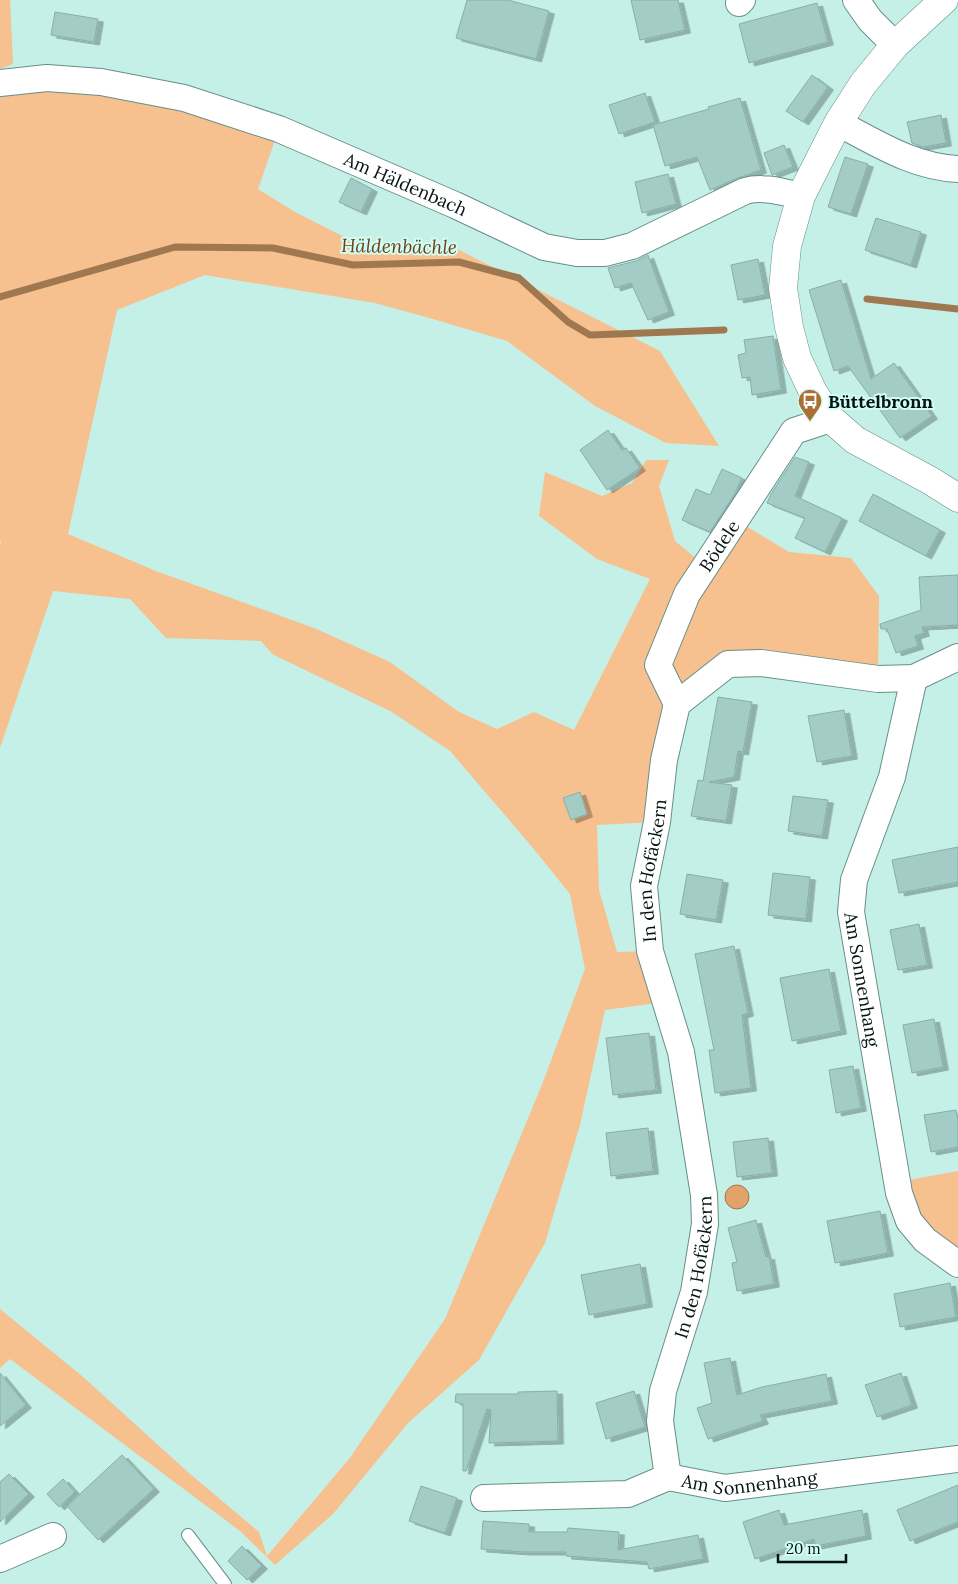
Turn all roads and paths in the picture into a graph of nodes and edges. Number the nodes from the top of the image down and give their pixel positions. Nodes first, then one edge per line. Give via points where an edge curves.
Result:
1 (856, 0) edge
2 (944, 0) edge
3 (895, 45) junction
4 (0, 83) edge
5 (838, 123) junction
6 (958, 169) edge
7 (801, 196) junction
8 (831, 419) junction
9 (958, 498) edge
10 (958, 657) edge
11 (914, 678) junction
12 (677, 704) junction
13 (958, 1264) edge
14 (958, 1459) edge
15 (668, 1477) junction
16 (484, 1498) dead end
17 (188, 1535) dead end
18 (52, 1536) dead end
19 (0, 1559) edge
20 (225, 1584) edge

1 - 3 street via 870,20
2 - 3 street
3 - 5 street via 863,84
4 - 7 street, Am Häldenbach via 47,78 101,82 184,98 279,129 544,246 576,253 605,253 632,246 755,188
5 - 6 street via 913,162
5 - 7 street
7 - 8 street via 787,246 783,288 797,358 813,392
8 - 9 street via 854,440
8 - 12 street, Bödele via 794,431 687,594 658,665
10 - 11 street
11 - 12 street via 878,679 760,663 728,664
11 - 13 street, Am Sonnenhang via 892,777 854,880 851,912 899,1193 909,1221 924,1240
12 - 15 street, In den Hofäckern via 664,760 657,822 644,886 650,951 681,1052 704,1195 705,1224 694,1292 663,1391 660,1421
14 - 15 street, Am Sonnenhang via 724,1488
15 - 16 street, Am Sonnenhang via 628,1494
17 - 20 lane
18 - 19 street

